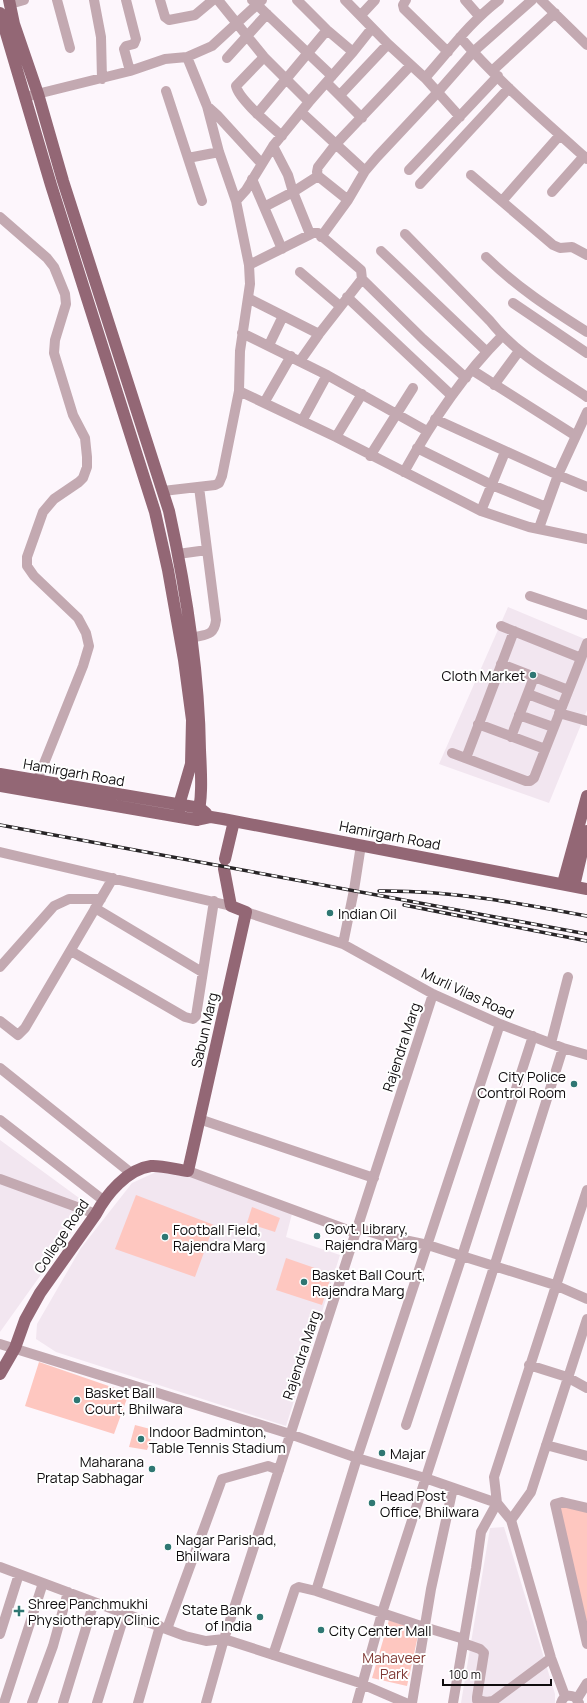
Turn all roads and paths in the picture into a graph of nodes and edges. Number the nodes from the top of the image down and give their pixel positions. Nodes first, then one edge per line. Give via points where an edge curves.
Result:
1 (24, 0) edge
2 (57, 0) edge
3 (94, 0) edge
4 (126, 0) edge
5 (160, 0) edge
6 (213, 0) edge
7 (218, 0) edge
8 (297, 0) edge
9 (345, 0) edge
10 (375, 0) edge
11 (406, 0) edge
12 (465, 0) edge
13 (499, 0) edge
14 (532, 0) edge
15 (542, 0) edge
16 (9, 2) edge
17 (257, 2) edge
18 (0, 13) edge
19 (267, 14) junction
20 (555, 14) junction
21 (361, 15) junction
22 (479, 16) junction
23 (236, 24) junction
24 (372, 28) junction
25 (327, 30) junction
26 (7, 31) edge
27 (247, 37) junction
28 (460, 37) junction
29 (388, 44) junction
30 (587, 44) edge
31 (70, 48) dead end
32 (353, 52) junction
33 (448, 52) junction
34 (473, 52) junction
35 (307, 53) junction
36 (187, 57) junction
37 (264, 57) junction
38 (228, 58) dead end
39 (411, 65) junction
40 (130, 71) junction
41 (495, 73) junction
42 (425, 78) junction
43 (102, 79) junction
44 (286, 79) junction
45 (330, 80) junction
46 (509, 88) junction
47 (166, 91) dead end
48 (437, 93) junction
49 (38, 94) junction
50 (340, 95) junction
51 (25, 97) junction
52 (309, 102) junction
53 (207, 106) junction
54 (301, 112) junction
55 (257, 114) junction
56 (460, 117) junction
57 (362, 118) junction
58 (560, 135) junction
59 (282, 136) junction
60 (335, 145) junction
61 (273, 146) junction
62 (219, 152) junction
63 (586, 157) edge
64 (188, 158) junction
65 (261, 163) junction
66 (409, 170) dead end
67 (365, 171) junction
68 (471, 175) dead end
69 (318, 176) junction
70 (252, 179) junction
71 (420, 184) dead end
72 (293, 192) junction
73 (552, 192) dead end
74 (348, 200) junction
75 (502, 201) junction
76 (202, 202) dead end
77 (236, 202) junction
78 (264, 207) junction
79 (0, 217) edge
80 (310, 234) junction
81 (406, 234) dead end
82 (321, 237) junction
83 (282, 249) junction
84 (381, 251) dead end
85 (587, 255) edge
86 (486, 257) dead end
87 (249, 265) junction
88 (300, 272) dead end
89 (362, 279) junction
90 (347, 297) junction
91 (248, 298) junction
92 (513, 303) dead end
93 (340, 306) junction
94 (283, 316) junction
95 (587, 332) edge
96 (242, 333) junction
97 (319, 334) junction
98 (502, 336) junction
99 (269, 345) junction
100 (486, 351) junction
101 (520, 351) junction
102 (587, 353) edge
103 (291, 356) junction
104 (300, 361) junction
105 (469, 374) junction
106 (327, 375) junction
107 (494, 385) junction
108 (413, 388) dead end
109 (239, 391) junction
110 (362, 394) junction
111 (451, 395) junction
112 (587, 397) edge
113 (264, 403) junction
114 (587, 412) edge
115 (397, 414) junction
116 (435, 419) junction
117 (302, 421) junction
118 (427, 431) junction
119 (576, 436) junction
120 (336, 437) junction
121 (417, 448) junction
122 (505, 452) junction
123 (370, 456) junction
124 (404, 472) junction
125 (558, 476) junction
126 (492, 484) junction
127 (199, 487) junction
128 (587, 487) edge
129 (163, 492) junction
130 (546, 507) junction
131 (481, 511) junction
132 (539, 528) junction
133 (587, 539) edge
134 (207, 550) junction
135 (178, 554) junction
136 (530, 596) dead end
137 (587, 615) edge
138 (501, 626) dead end
139 (514, 631) junction
140 (191, 638) junction
141 (587, 643) edge
142 (581, 658) junction
143 (501, 664) junction
144 (534, 677) junction
145 (568, 690) junction
146 (528, 694) junction
147 (561, 710) junction
148 (519, 715) junction
149 (587, 722) edge
150 (478, 724) junction
151 (554, 727) junction
152 (511, 737) junction
153 (545, 750) junction
154 (452, 753) dead end
155 (466, 758) junction
156 (0, 774) edge
157 (37, 781) junction
158 (0, 786) edge
159 (587, 796) edge
160 (179, 811) junction
161 (199, 814) junction
162 (234, 821) junction
163 (587, 831) edge
164 (361, 845) junction
165 (0, 852) edge
166 (113, 878) junction
167 (568, 884) junction
168 (587, 889) edge
169 (100, 899) junction
170 (214, 901) junction
171 (231, 906) junction
172 (95, 908) junction
173 (246, 912) junction
174 (343, 944) junction
175 (71, 951) junction
176 (0, 967) edge
177 (202, 972) junction
178 (568, 977) dead end
179 (433, 994) junction
180 (0, 1021) edge
181 (500, 1024) junction
182 (533, 1036) junction
183 (551, 1043) junction
184 (563, 1048) junction
185 (587, 1055) edge
186 (0, 1068) edge
187 (199, 1119) junction
188 (0, 1120) edge
189 (188, 1171) junction
190 (131, 1173) junction
191 (374, 1178) junction
192 (0, 1179) edge
193 (587, 1190) edge
194 (103, 1200) junction
195 (96, 1214) junction
196 (583, 1220) edge
197 (357, 1230) junction
198 (428, 1245) junction
199 (462, 1256) junction
200 (494, 1267) junction
201 (555, 1285) junction
202 (587, 1299) edge
203 (587, 1319) edge
204 (0, 1344) edge
205 (15, 1348) junction
206 (530, 1365) junction
207 (0, 1374) edge
208 (567, 1377) junction
209 (587, 1388) edge
210 (406, 1425) dead end
211 (290, 1434) junction
212 (546, 1445) junction
213 (587, 1456) edge
214 (357, 1458) junction
215 (279, 1470) junction
216 (425, 1478) junction
217 (452, 1488) junction
218 (497, 1503) junction
219 (587, 1508) edge
220 (511, 1520) junction
221 (0, 1567) edge
222 (19, 1574) junction
223 (43, 1583) junction
224 (316, 1591) junction
225 (68, 1592) junction
226 (94, 1602) junction
227 (125, 1613) junction
228 (382, 1613) junction
229 (163, 1627) junction
230 (424, 1627) junction
231 (0, 1634) edge
232 (224, 1639) junction
233 (463, 1641) junction
234 (587, 1644) edge
235 (273, 1655) junction
236 (551, 1658) junction
237 (587, 1683) edge
238 (362, 1685) junction
239 (563, 1700) edge
240 (582, 1702) edge
241 (4, 1703) edge
242 (32, 1703) edge
243 (63, 1703) edge
244 (97, 1703) edge
245 (138, 1703) edge
246 (206, 1703) edge
247 (357, 1703) edge
248 (406, 1703) edge
249 (412, 1703) edge
250 (453, 1703) edge

1 - 16 street
2 - 31 street
3 - 43 street via 101,37
4 - 40 street via 136,38 134,44 124,49
5 - 6 street via 165,17 172,20 198,14
7 - 23 street
8 - 25 street
9 - 21 street
10 - 21 street
11 - 33 street via 404,9
12 - 22 street
13 - 22 street
14 - 34 street
15 - 20 street
16 - 26 main road
17 - 19 street
17 - 23 street
18 - 26 main road
19 - 27 street
19 - 35 street
20 - 30 street
20 - 41 street
21 - 24 street
22 - 28 street
23 - 27 street
23 - 36 street via 212,46
24 - 29 street
24 - 32 street
25 - 32 street
25 - 35 street
26 - 49 main road
26 - 51 main road
27 - 37 street
27 - 38 street
28 - 33 street
28 - 34 street
29 - 39 street
29 - 50 street
32 - 45 street
33 - 42 street
34 - 41 street
34 - 48 street
35 - 44 street
35 - 45 street
36 - 40 street via 165,59
36 - 53 street
37 - 44 street
37 - 55 street via 236,86
39 - 42 street
39 - 57 street
40 - 43 street
41 - 46 street
41 - 56 street
42 - 48 street
43 - 49 street
44 - 52 street
44 - 55 street
45 - 50 street
45 - 52 street
46 - 58 street
46 - 71 street
47 - 64 street
48 - 56 street
48 - 67 street
49 - 51 street
49 - 129 main road via 63,181
50 - 57 street
51 - 160 main road via 155,512 168,570 192,720 191,764
52 - 54 street
53 - 62 street
53 - 65 street
54 - 59 street
54 - 60 street
55 - 59 street
56 - 66 street
57 - 60 street
58 - 63 street
58 - 75 street
59 - 61 street
60 - 67 street
60 - 69 street via 318,167
61 - 65 street
61 - 72 street via 288,175
62 - 64 street
62 - 77 street
63 - 73 street
64 - 76 street
65 - 70 street
67 - 74 street
68 - 75 street
69 - 72 street
69 - 74 street
70 - 77 street
70 - 78 street
72 - 78 street
72 - 80 street
74 - 82 street
75 - 85 street via 553,245 560,248 572,247
77 - 87 street
78 - 83 street
79 - 157 street via 54,267 65,294 66,304 54,354 73,415 85,438 87,457 83,478 54,499 43,512 27,557 27,566 34,576 78,618 86,633 88,646 83,666
80 - 82 street via 318,233
80 - 83 street
81 - 98 street
82 - 89 street via 360,270
83 - 87 street
84 - 100 street
86 - 95 street via 530,295
87 - 91 street
88 - 93 street
89 - 90 street
89 - 105 street via 423,339
90 - 93 street
90 - 111 street
91 - 94 street
91 - 96 street
92 - 102 street
93 - 97 street
94 - 97 street
94 - 99 street
96 - 99 street
96 - 109 street
97 - 104 street
98 - 100 street
98 - 101 street
99 - 103 street
100 - 105 street
101 - 107 street
101 - 112 street
103 - 104 street
103 - 113 street
104 - 106 street
105 - 107 street
105 - 111 street
106 - 110 street
106 - 117 street
107 - 119 street
108 - 115 street
109 - 113 street
109 - 127 street via 222,476 215,486
110 - 115 street
110 - 120 street
111 - 116 street
113 - 117 street
114 - 119 street
115 - 118 street
115 - 123 street
116 - 118 street
116 - 122 street
117 - 120 street
118 - 121 street
119 - 125 street
120 - 123 street
121 - 124 street
121 - 126 street
122 - 125 street
122 - 126 street
123 - 124 street
124 - 131 street
125 - 128 street
125 - 130 street
126 - 130 street
126 - 131 street
127 - 129 street
127 - 134 street
129 - 135 main road
130 - 132 street
131 - 132 street
132 - 133 street
134 - 135 street
134 - 140 street via 215,630
135 - 140 main road
136 - 137 street
138 - 139 street
139 - 142 street
139 - 143 street
140 - 161 main road via 199,722
141 - 142 street
142 - 145 street
143 - 144 street
143 - 150 street
144 - 145 street
144 - 146 street
145 - 147 street
146 - 147 street
146 - 148 street
147 - 149 street
147 - 151 street
148 - 151 street
148 - 152 street
150 - 152 street
150 - 155 street
151 - 153 street
152 - 153 street
153 - 155 street via 530,782
154 - 155 street
156 - 157 main road, Hamirgarh Road
157 - 160 main road, Hamirgarh Road
158 - 160 main road, Hamirgarh Road
159 - 167 main road
160 - 161 main road, Hamirgarh Road
161 - 162 main road, Hamirgarh Road
162 - 164 main road, Hamirgarh Road
162 - 171 main road via 224,864
163 - 167 main road
164 - 167 main road, Hamirgarh Road
164 - 174 street
165 - 166 street
166 - 169 street
166 - 170 street
167 - 168 main road, Hamirgarh Road
169 - 172 street
169 - 176 street via 69,899 54,906
170 - 171 street
170 - 177 street
171 - 173 main road
172 - 175 street
172 - 177 street
173 - 174 street, Murli Vilas Road
173 - 187 main road, Sabun Marg
174 - 179 street, Murli Vilas Road
175 - 177 street via 189,1018 196,1016
175 - 180 street via 20,1034 16,1034
178 - 183 street
179 - 181 street, Murli Vilas Road
179 - 191 street, Rajendra Marg
181 - 182 street, Murli Vilas Road
181 - 198 street
182 - 183 street, Murli Vilas Road
182 - 199 street
183 - 184 street, Murli Vilas Road
184 - 185 street, Murli Vilas Road
184 - 200 street
186 - 190 street
187 - 189 main road, Sabun Marg
187 - 191 street
188 - 194 street
189 - 190 main road, College Road via 151,1166
189 - 197 street
190 - 194 main road, College Road
191 - 197 street, Rajendra Marg
192 - 195 street
193 - 196 street
194 - 195 main road, College Road
195 - 205 main road, College Road via 40,1292 25,1320
196 - 201 street
197 - 198 street
197 - 211 street, Rajendra Marg
198 - 199 street
198 - 214 street
199 - 200 street
199 - 210 street
200 - 201 street
200 - 216 street
201 - 202 street
201 - 206 street
203 - 208 street
204 - 205 street
205 - 207 main road, College Road
205 - 211 street
206 - 208 street
206 - 218 street via 494,1477
208 - 209 street
208 - 212 street
211 - 214 street
211 - 215 street, Rajendra Marg
212 - 213 street
212 - 220 street via 531,1492
214 - 216 street
214 - 224 street
215 - 229 street via 268,1466 222,1479
215 - 232 street, Rajendra Marg
216 - 217 street
216 - 228 street
217 - 218 street
217 - 230 street
218 - 220 street
218 - 233 street via 481,1532
219 - 234 street via 562,1502 555,1504
220 - 236 street
221 - 222 street
222 - 223 street
222 - 231 street
223 - 225 street
223 - 241 street
224 - 228 street
224 - 235 street via 299,1587 295,1589
225 - 226 street
225 - 242 street via 53,1646
226 - 227 street
226 - 243 street
227 - 229 street
227 - 244 street
228 - 230 street
228 - 238 street
229 - 232 street via 206,1641
229 - 245 street
230 - 233 street
230 - 249 street
232 - 235 street
232 - 246 street, Rajendra Marg
233 - 236 street via 480,1648 484,1653 477,1697 480,1702 493,1701
233 - 250 street
235 - 238 street
236 - 239 street
237 - 240 street
238 - 247 street
238 - 248 street
239 - 240 street via 572,1696

